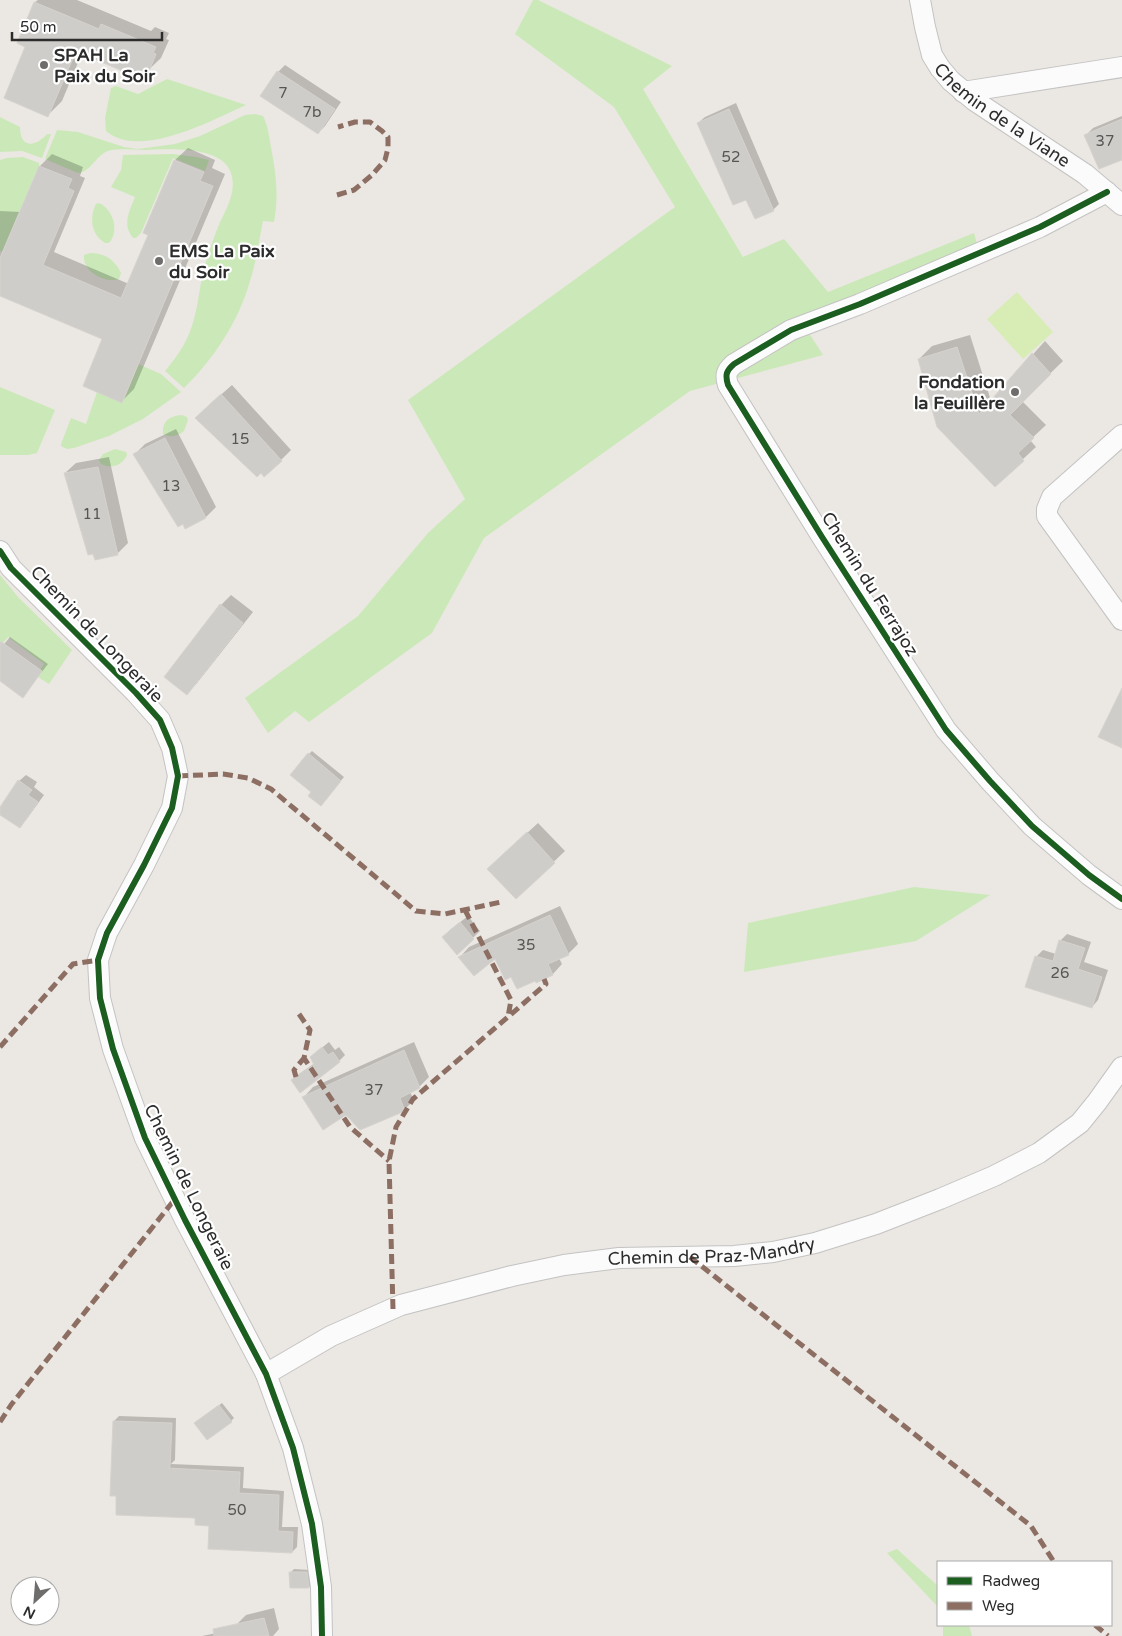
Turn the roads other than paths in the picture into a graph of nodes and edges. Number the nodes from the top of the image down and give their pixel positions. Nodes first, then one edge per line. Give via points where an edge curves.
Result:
1 (920, 0) edge
2 (1122, 67) edge
3 (963, 92) junction
4 (1114, 198) edge
5 (1122, 435) edge
6 (0, 552) edge
7 (1122, 620) edge
8 (1122, 899) edge
9 (1122, 1067) edge
10 (266, 1374) junction
11 (322, 1636) edge

1 - 3 street, Chemin de la Viane via 932,55
2 - 3 street
3 - 4 street, Chemin de la Viane via 1085,174
4 - 8 street, Chemin du Ferrajoz via 791,330 734,364 726,376 728,385 822,537 946,730 1032,826
5 - 7 street via 1052,497 1047,516
6 - 10 street, Chemin de Longeraie via 11,568 160,720 172,748 178,776 172,808 107,933 98,960 100,998 113,1049 145,1138
9 - 10 street, Chemin de Praz-Mandry via 1080,1123 1039,1153 994,1176 876,1224 773,1252 619,1258 512,1276 401,1305 331,1336
10 - 11 street, Chemin de Longeraie via 293,1448 312,1524 321,1587

